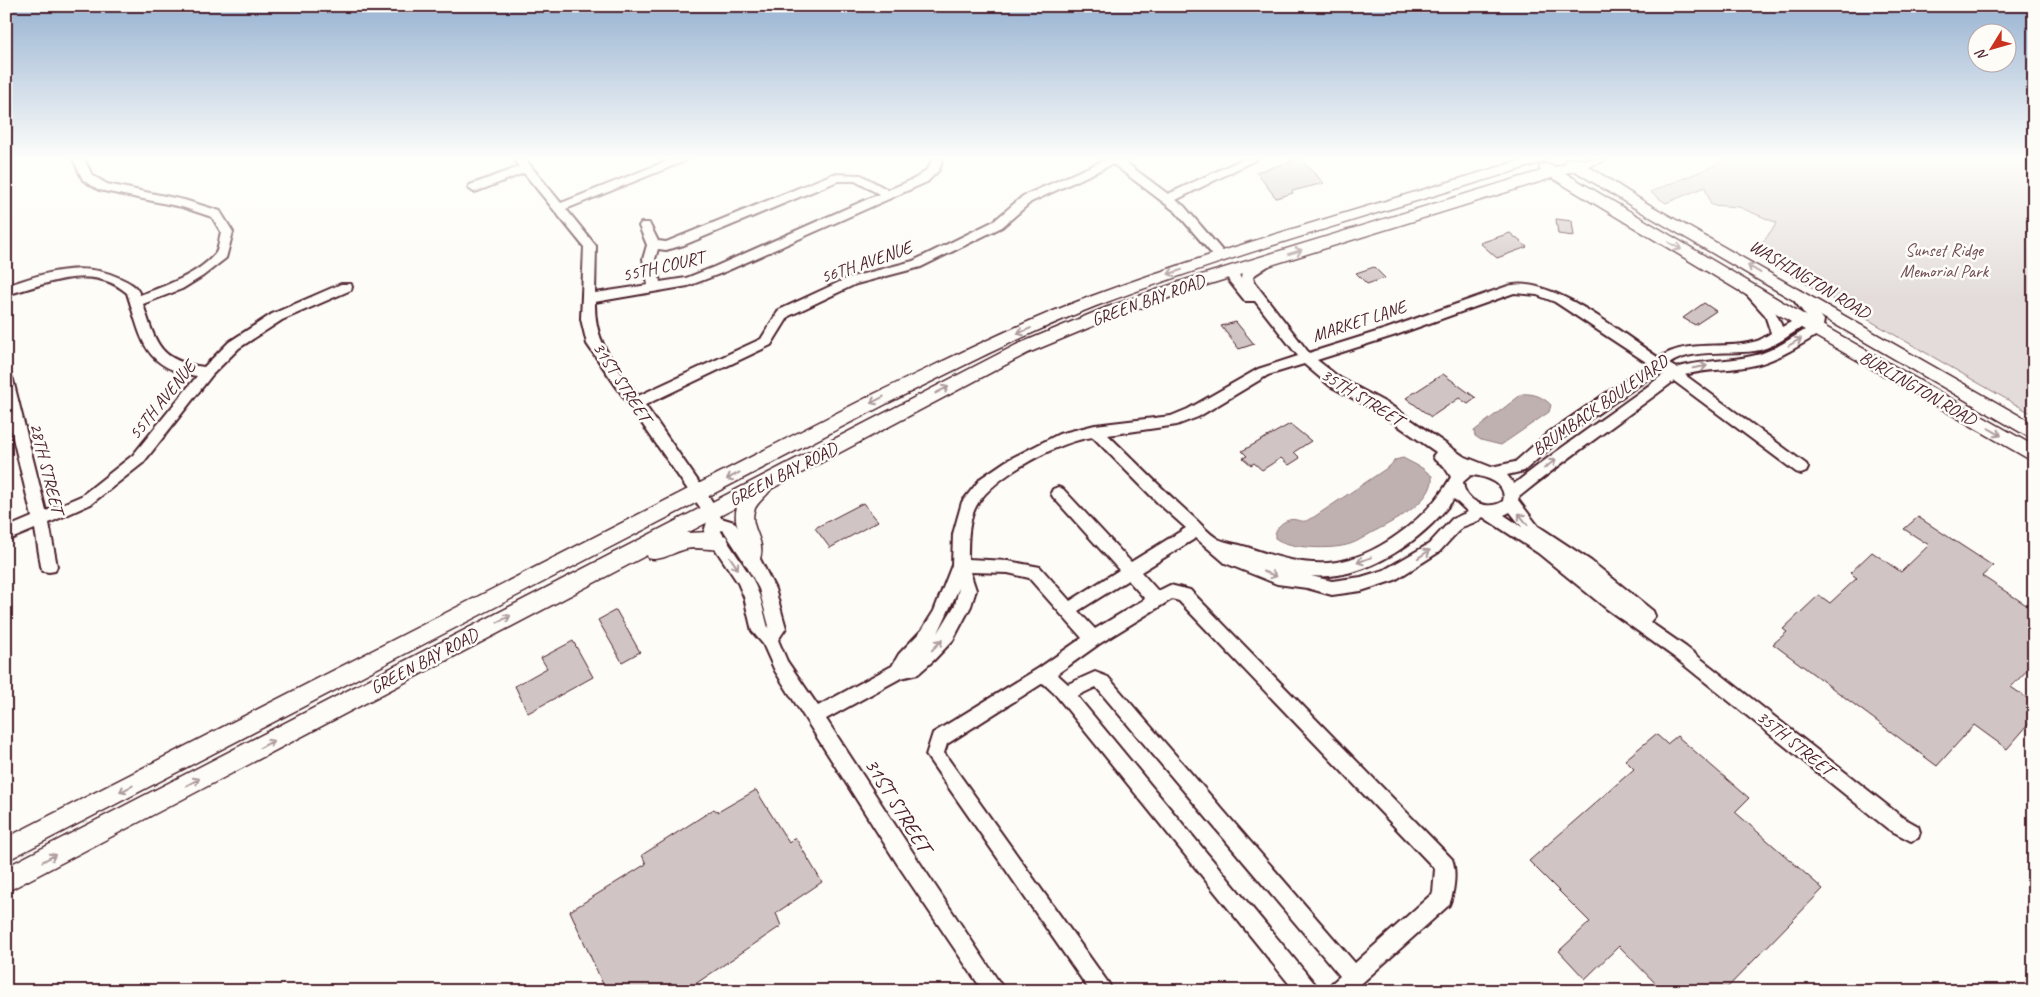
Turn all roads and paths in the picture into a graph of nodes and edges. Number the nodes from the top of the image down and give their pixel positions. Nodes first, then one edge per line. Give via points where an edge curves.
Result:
1 (189, 206) edge
2 (557, 206) edge
3 (565, 206) edge
4 (765, 206) edge
5 (865, 206) edge
6 (1019, 206) edge
7 (1176, 206) edge
8 (1381, 206) edge
9 (1445, 206) edge
10 (1607, 206) edge
11 (1641, 206) edge
12 (1655, 206) edge
13 (559, 208) junction
14 (645, 226) dead end
15 (1274, 241) joint
16 (653, 245) junction
17 (1726, 253) junction
18 (1267, 261) junction
19 (1227, 264) junction
20 (1191, 284) joint
21 (1745, 286) junction
22 (346, 287) dead end
23 (654, 289) junction
24 (6, 291) edge
25 (1796, 294) junction
26 (588, 299) junction
27 (136, 302) junction
28 (1812, 323) junction
29 (1778, 336) junction
30 (1303, 359) junction
31 (1658, 364) junction
32 (207, 372) junction
33 (1674, 374) junction
34 (6, 380) edge
35 (635, 404) junction
36 (2014, 421) junction
37 (1095, 430) junction
38 (2034, 433) edge
39 (2034, 454) edge
40 (1801, 468) dead end
41 (1485, 470) junction
42 (1457, 481) junction
43 (764, 483) junction
44 (1058, 493) dead end
45 (698, 494) junction
46 (1511, 498) junction
47 (1484, 511) junction
48 (713, 516) junction
49 (41, 521) junction
50 (1197, 529) junction
51 (6, 535) edge
52 (719, 542) junction
53 (1212, 544) junction
54 (623, 557) junction
55 (751, 558) junction
56 (960, 565) junction
57 (49, 566) dead end
58 (1130, 572) junction
59 (1156, 600) junction
60 (1076, 606) dead end
61 (769, 639) junction
62 (1093, 639) junction
63 (1680, 652) junction
64 (1045, 673) junction
65 (1062, 691) junction
66 (815, 716) junction
67 (1911, 832) dead end
68 (6, 850) edge
69 (6, 880) edge
70 (1354, 977) junction
71 (995, 991) edge
72 (1102, 991) edge
73 (1308, 991) edge
74 (1338, 991) edge

1 - 27 street via 216,214 226,232 222,255 177,286
2 - 13 street, 31ST STREET
3 - 13 street
4 - 16 street via 680,242
5 - 23 street, 55TH COURT via 688,282
6 - 35 street, 56TH AVENUE via 998,224 916,264 852,281 784,313 766,342
7 - 19 street, 35TH STREET
8 - 15 main road
18 -> 9 main road, GREEN BAY ROAD
10 -> 21 main road, WASHINGTON ROAD
11 - 17 main road, WASHINGTON ROAD
12 - 17 main road via 1706,236
13 - 26 street, 31ST STREET via 590,246
14 - 16 street
15 - 19 main road via 1265,250
16 - 23 street via 649,259
25 -> 17 main road, WASHINGTON ROAD
18 - 19 main road, GREEN BAY ROAD
18 - 30 street, 35TH STREET via 1246,275 1248,283
19 - 20 main road, GREEN BAY ROAD
19 - 30 street, 35TH STREET via 1233,278
19 -> 45 main road, GREEN BAY ROAD via 1089,303 997,342
43 -> 20 main road, GREEN BAY ROAD via 1022,349 1111,312
21 - 28 main road, WASHINGTON ROAD
21 - 29 street via 1771,313
22 - 32 street, 55TH AVENUE via 277,317 234,345
23 - 26 street, 55TH COURT
24 - 27 street via 64,274 88,273 115,280 132,290
25 - 28 street
25 - 36 main road, WASHINGTON ROAD
26 - 35 street, 31ST STREET via 588,319 594,344
27 - 32 street via 152,346 163,360 181,368
28 - 29 street, BRUMBACK BOULEVARD
33 -> 28 street, BRUMBACK BOULEVARD via 1696,367 1753,361 1774,354
28 - 36 main road via 1842,332 1970,402
28 -> 39 main road, BURLINGTON ROAD
29 - 31 street, BRUMBACK BOULEVARD via 1761,345 1740,349 1686,351
30 - 31 street, MARKET LANE via 1527,287 1560,299
30 - 37 street, MARKET LANE via 1263,372 1193,413 1172,421
30 - 41 street, 35TH STREET via 1335,382 1385,409 1458,460
30 - 42 street, 35TH STREET via 1321,380 1381,414 1449,462
31 - 33 street, MARKET LANE
31 - 41 street, BRUMBACK BOULEVARD via 1553,438 1519,467
32 - 49 street, 55TH AVENUE via 138,459 86,500
33 - 40 street, MARKET LANE
46 -> 33 street, BRUMBACK BOULEVARD via 1554,460
34 - 49 street, 28TH STREET
35 - 45 street, 31ST STREET
36 - 38 main road, WASHINGTON ROAD
37 - 50 street
37 - 56 street, MARKET LANE via 1064,438 1018,461 986,482 970,502 961,534
41 - 42 street via 1463,472
41 - 46 street via 1506,482
42 - 47 street via 1463,500
42 -> 53 street via 1428,518 1413,531 1371,557 1349,565 1328,570 1301,568
43 - 48 main road, GREEN BAY ROAD
43 - 55 main road via 745,509 754,550
44 - 58 street
45 - 48 street, 31ST STREET
45 -> 68 main road, GREEN BAY ROAD
46 - 47 street via 1501,510
63 -> 46 street, 35TH STREET via 1647,616 1585,566 1533,530
53 -> 47 street via 1231,558 1255,569 1332,588 1361,584 1389,575 1434,548 1457,523
47 - 63 street, 35TH STREET via 1542,549
48 - 52 street, 31ST STREET via 712,532
48 - 54 main road, GREEN BAY ROAD
48 - 55 street, 31ST STREET via 729,526
49 - 51 street, 55TH AVENUE
49 - 57 street, 28TH STREET
50 - 53 street
50 - 58 street
52 - 54 main road via 696,539 668,546 644,558
52 -> 61 street, 31ST STREET via 745,580 760,631
69 -> 54 main road, GREEN BAY ROAD
55 - 61 street, 31ST STREET via 767,589 778,628
56 - 62 street via 1008,567 1034,572
56 - 66 street, MARKET LANE via 968,590 947,635 912,669 898,671
58 - 59 street
58 - 60 street
59 - 62 street
59 - 70 street via 1170,592 1184,595 1445,866 1442,898
61 - 66 street, 31ST STREET via 781,666
62 - 64 street
63 - 67 street, 35TH STREET via 1895,823
64 - 65 street
64 - 72 street via 939,739 935,755
65 - 70 street via 1068,692 1095,679 1102,682
65 - 73 street
66 - 71 street, 31ST STREET
70 - 74 street

